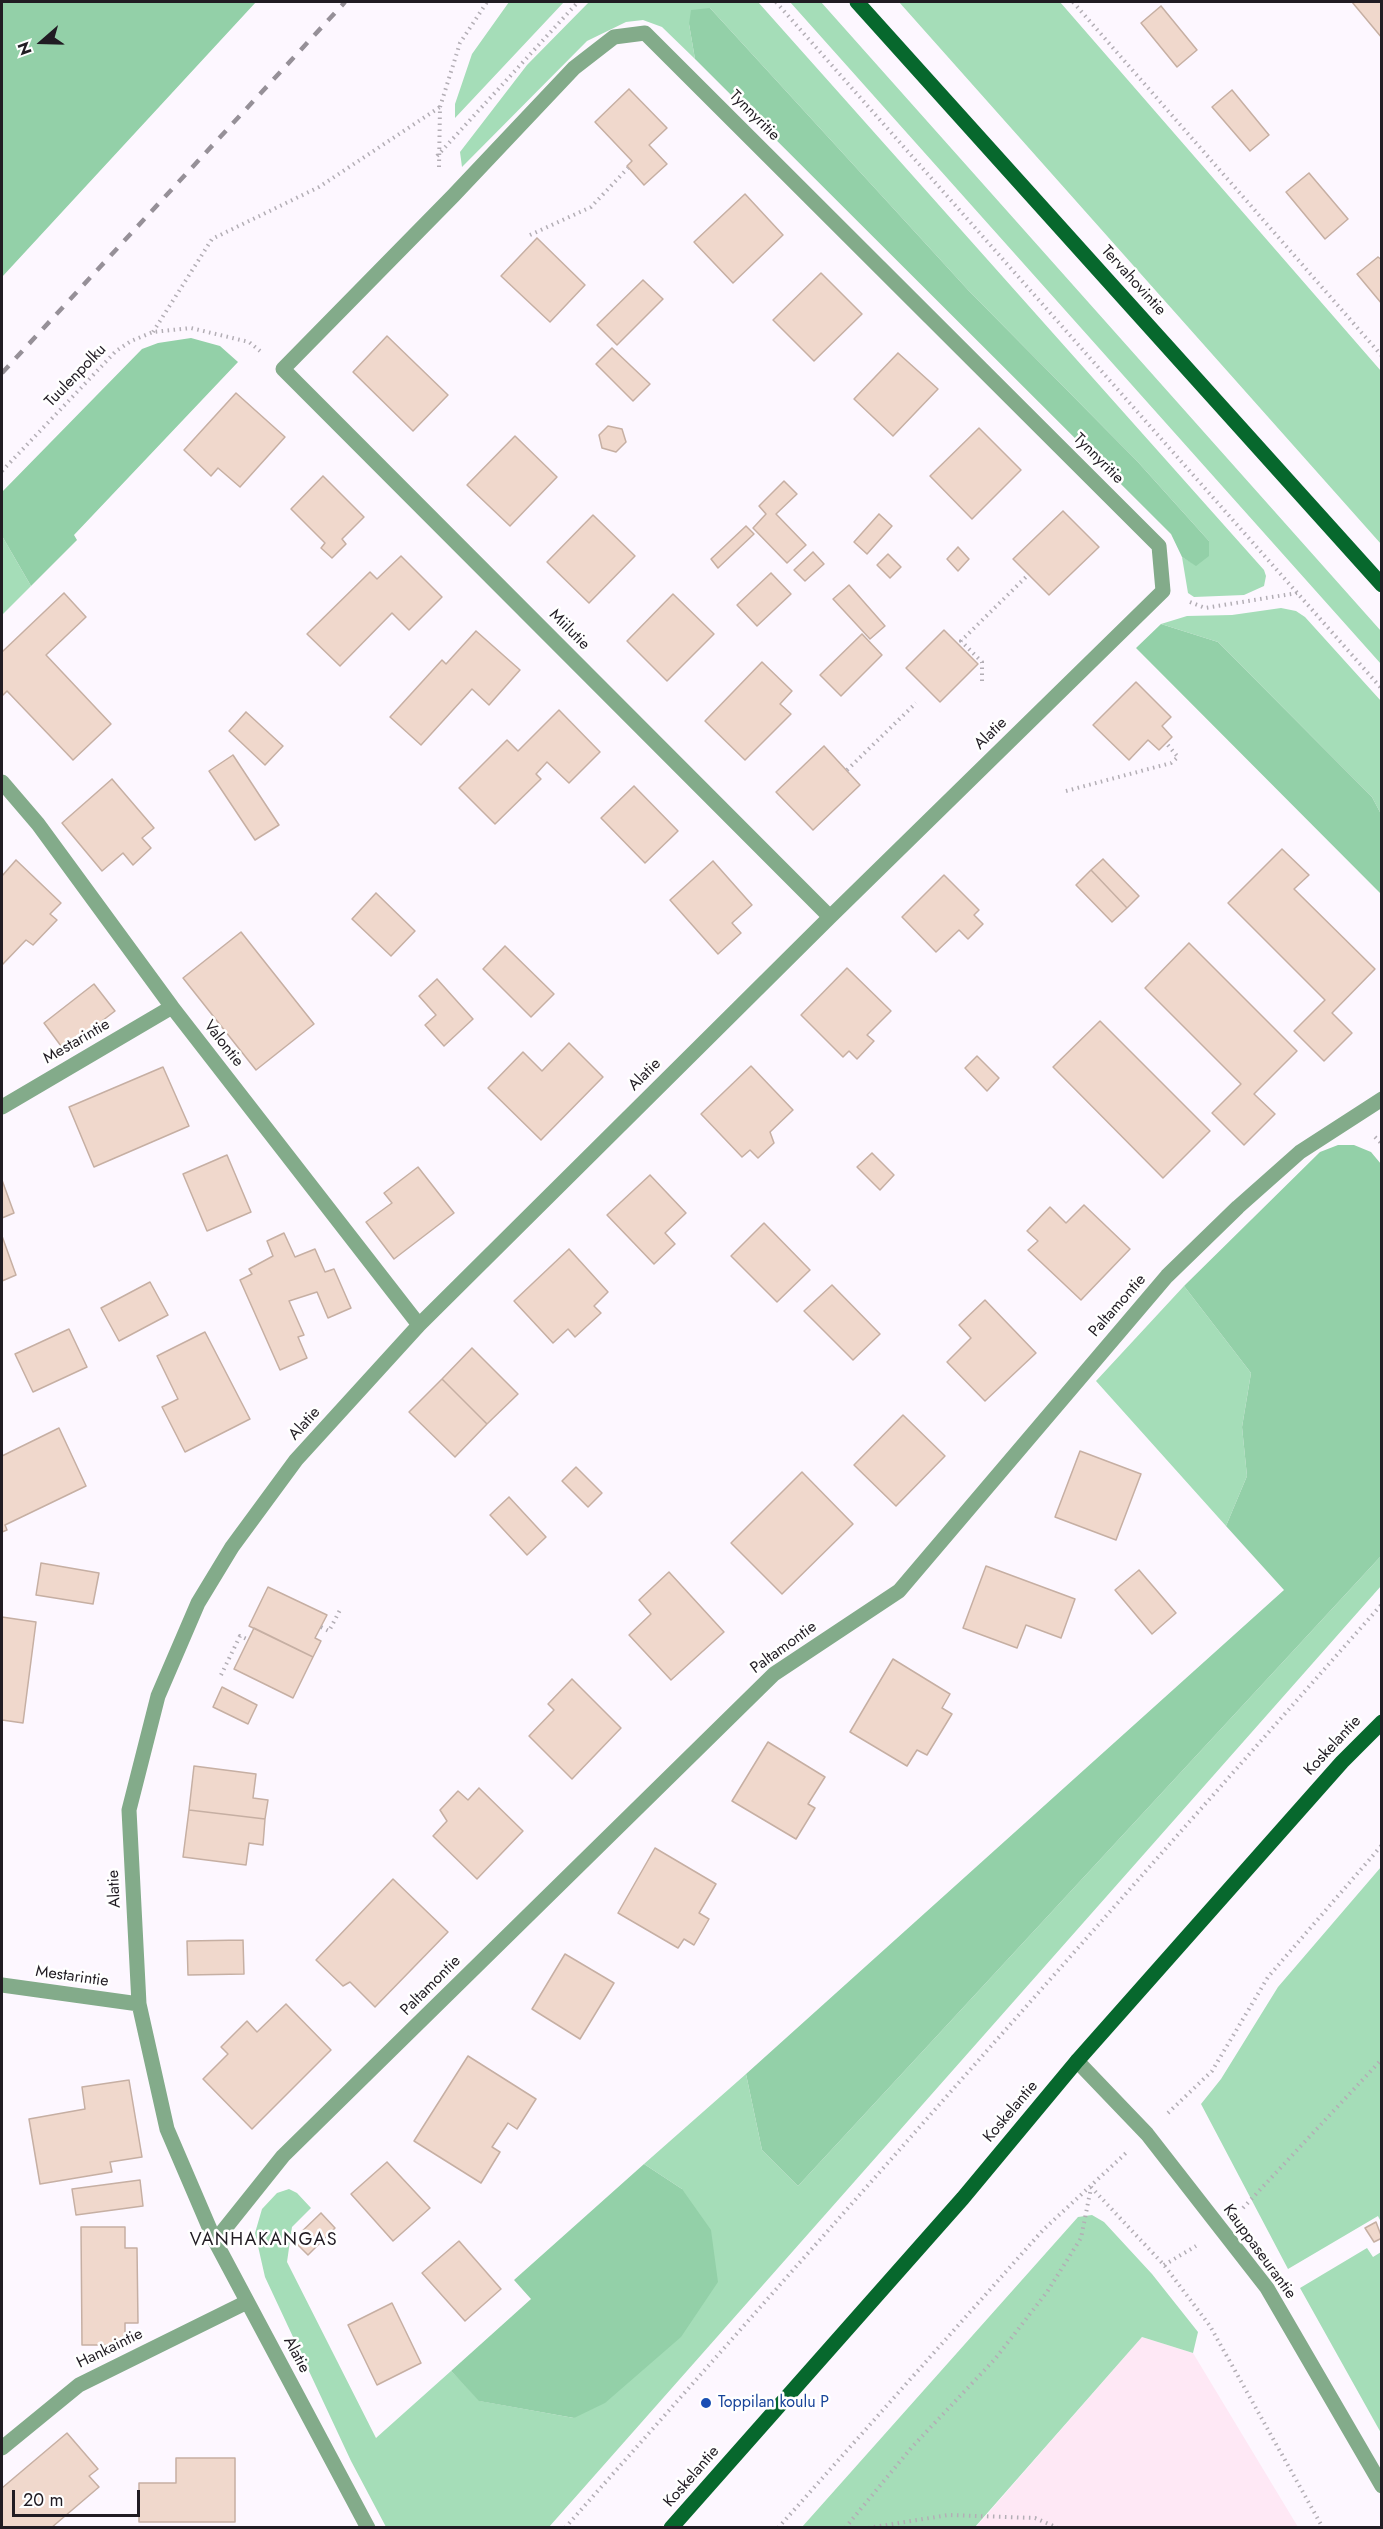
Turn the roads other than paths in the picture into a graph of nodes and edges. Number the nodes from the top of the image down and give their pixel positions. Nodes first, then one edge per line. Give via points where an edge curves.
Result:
1 (857, 2) edge
2 (283, 369) joint
3 (1382, 585) edge
4 (1163, 591) joint
5 (2, 782) edge
6 (830, 917) junction
7 (172, 1007) junction
8 (1382, 1099) edge
9 (2, 1107) edge
10 (419, 1325) junction
11 (1382, 1722) edge
12 (2, 1985) edge
13 (139, 2004) junction
14 (1077, 2061) junction
15 (215, 2241) junction
16 (247, 2302) junction
17 (2, 2448) edge
18 (1382, 2486) edge
19 (368, 2528) edge
20 (671, 2528) edge

1 - 3 main road, Tervahovintie
2 - 4 street, Tynnyritie via 574,68 614,37 645,33 1159,546
2 - 6 street, Miilutie
4 - 6 street, Alatie
5 - 7 street, Valontie via 38,824
6 - 10 street, Alatie
7 - 9 street, Mestarintie
7 - 10 street, Valontie
8 - 15 street, Paltamontie via 1300,1152 1206,1238 1160,1285 899,1591 774,1674 284,2156
10 - 13 street, Alatie via 296,1460 232,1546 198,1603 158,1696 129,1810
11 - 14 main road, Koskelantie via 1342,1761
12 - 13 street, Mestarintie
13 - 15 street, Alatie via 167,2129
14 - 18 street, Kauppaseurantie via 1147,2134 1267,2288
14 - 20 main road, Koskelantie via 955,2207
15 - 16 street, Alatie
16 - 17 street, Hankaintie via 79,2385
16 - 19 street, Alatie

